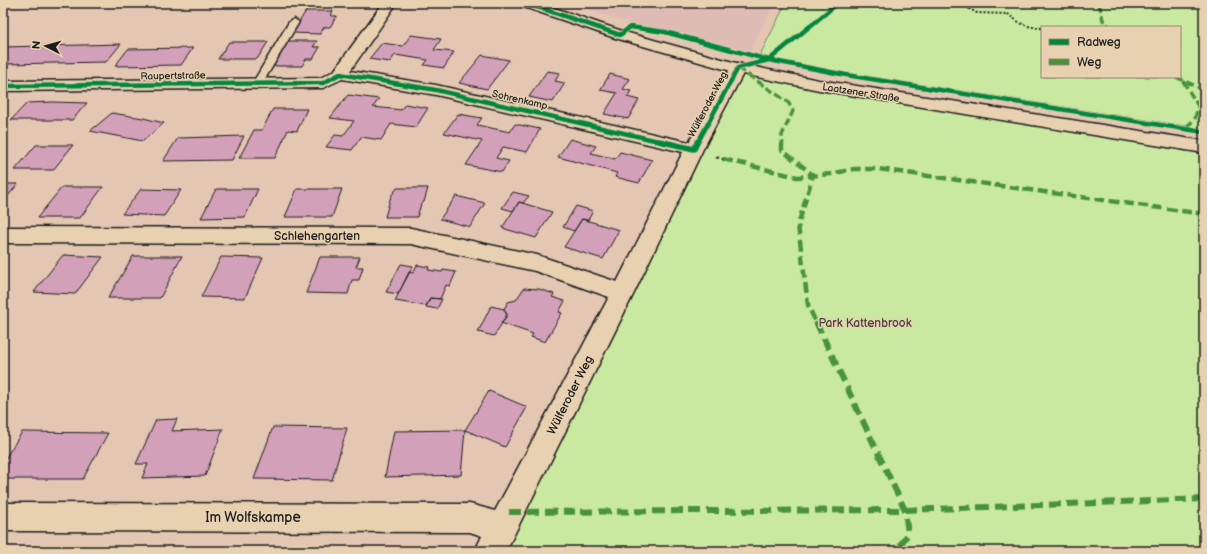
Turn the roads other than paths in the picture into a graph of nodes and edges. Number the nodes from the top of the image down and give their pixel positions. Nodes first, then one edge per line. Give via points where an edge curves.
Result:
1 (390, 3) edge
2 (526, 3) edge
3 (294, 22) dead end
4 (738, 68) junction
5 (340, 74) junction
6 (257, 84) junction
7 (3, 86) edge
8 (1204, 147) edge
9 (694, 149) junction
10 (3, 235) edge
11 (623, 293) junction
12 (3, 517) edge
13 (496, 539) edge

1 - 5 street, Raupertstraße
2 - 4 street, Laatzener Straße via 620,35
3 - 6 lane
4 - 8 street, Laatzener Straße via 819,85
4 - 9 street, Wülferoder Weg
5 - 6 street, Raupertstraße via 323,83
5 - 9 street, Sohrenkamp via 436,90
6 - 7 street, Raupertstraße
9 - 11 street, Wülferoder Weg
10 - 11 street, Schlehengarten via 411,236 537,263
11 - 13 street, Wülferoder Weg
12 - 13 street, Im Wolfskampe via 470,518

